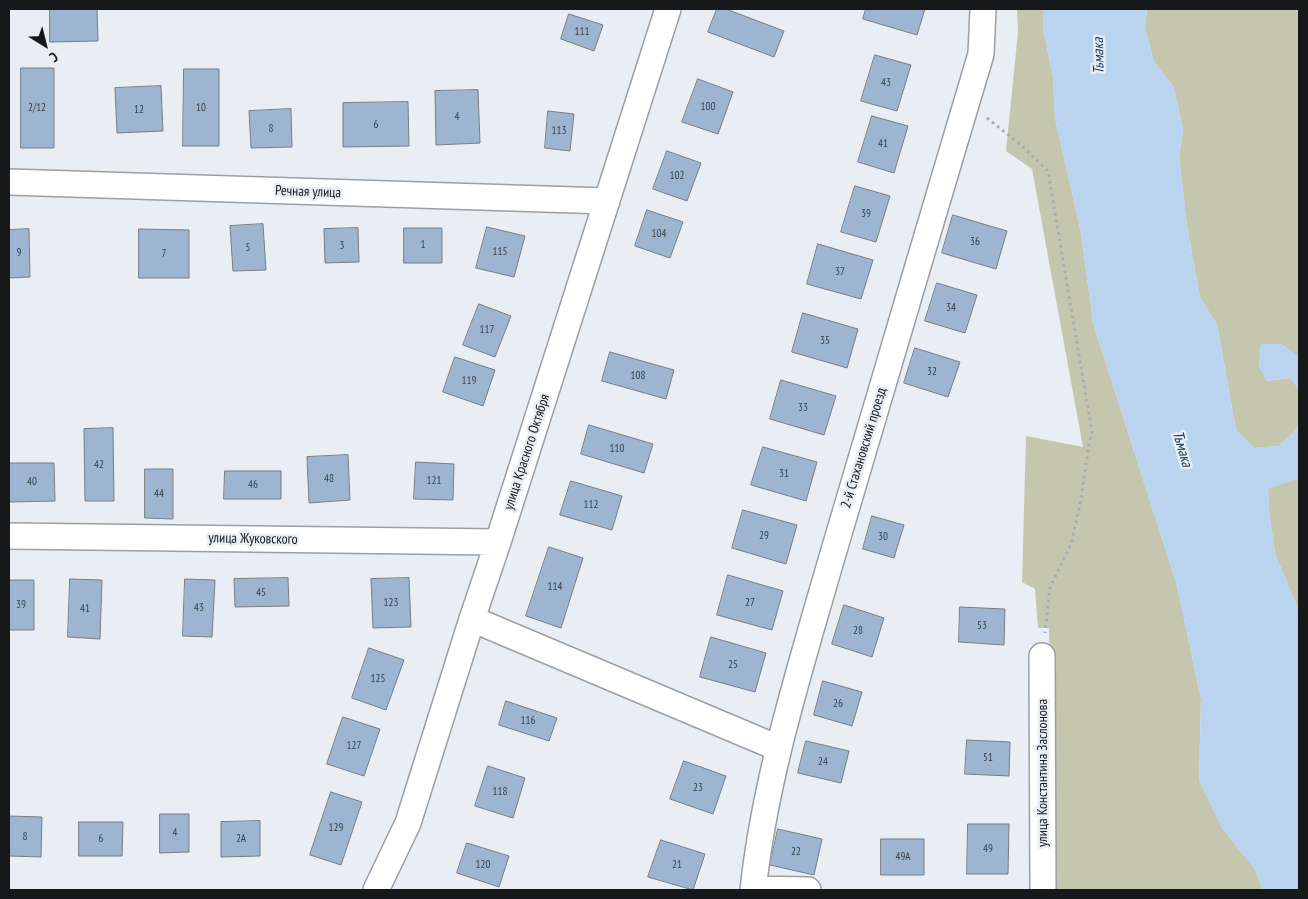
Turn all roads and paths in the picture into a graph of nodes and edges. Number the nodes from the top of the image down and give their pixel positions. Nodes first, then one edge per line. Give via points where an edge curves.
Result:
1 (668, 9) edge
2 (983, 9) edge
3 (967, 102) junction
4 (9, 182) edge
5 (607, 201) junction
6 (9, 536) edge
7 (498, 542) junction
8 (472, 619) junction
9 (1042, 656) joint
10 (778, 748) junction
11 (376, 890) edge
12 (753, 890) edge
13 (808, 890) edge
14 (1043, 890) edge

1 - 5 street, улица Красного Октября
2 - 3 street, 2-й Стахановский проезд via 981,54
3 - 9 path via 1048,171 1092,432 1071,544 1050,587
3 - 10 street, 2-й Стахановский проезд
4 - 5 street, Речная улица
5 - 7 street, улица Красного Октября
6 - 7 street, улица Жуковского
7 - 8 street, улица Красного Октября
8 - 10 street
8 - 11 street, улица Красного Октября via 408,823
9 - 14 street, улица Константина Заслонова
10 - 12 street, 2-й Стахановский проезд
12 - 13 street

